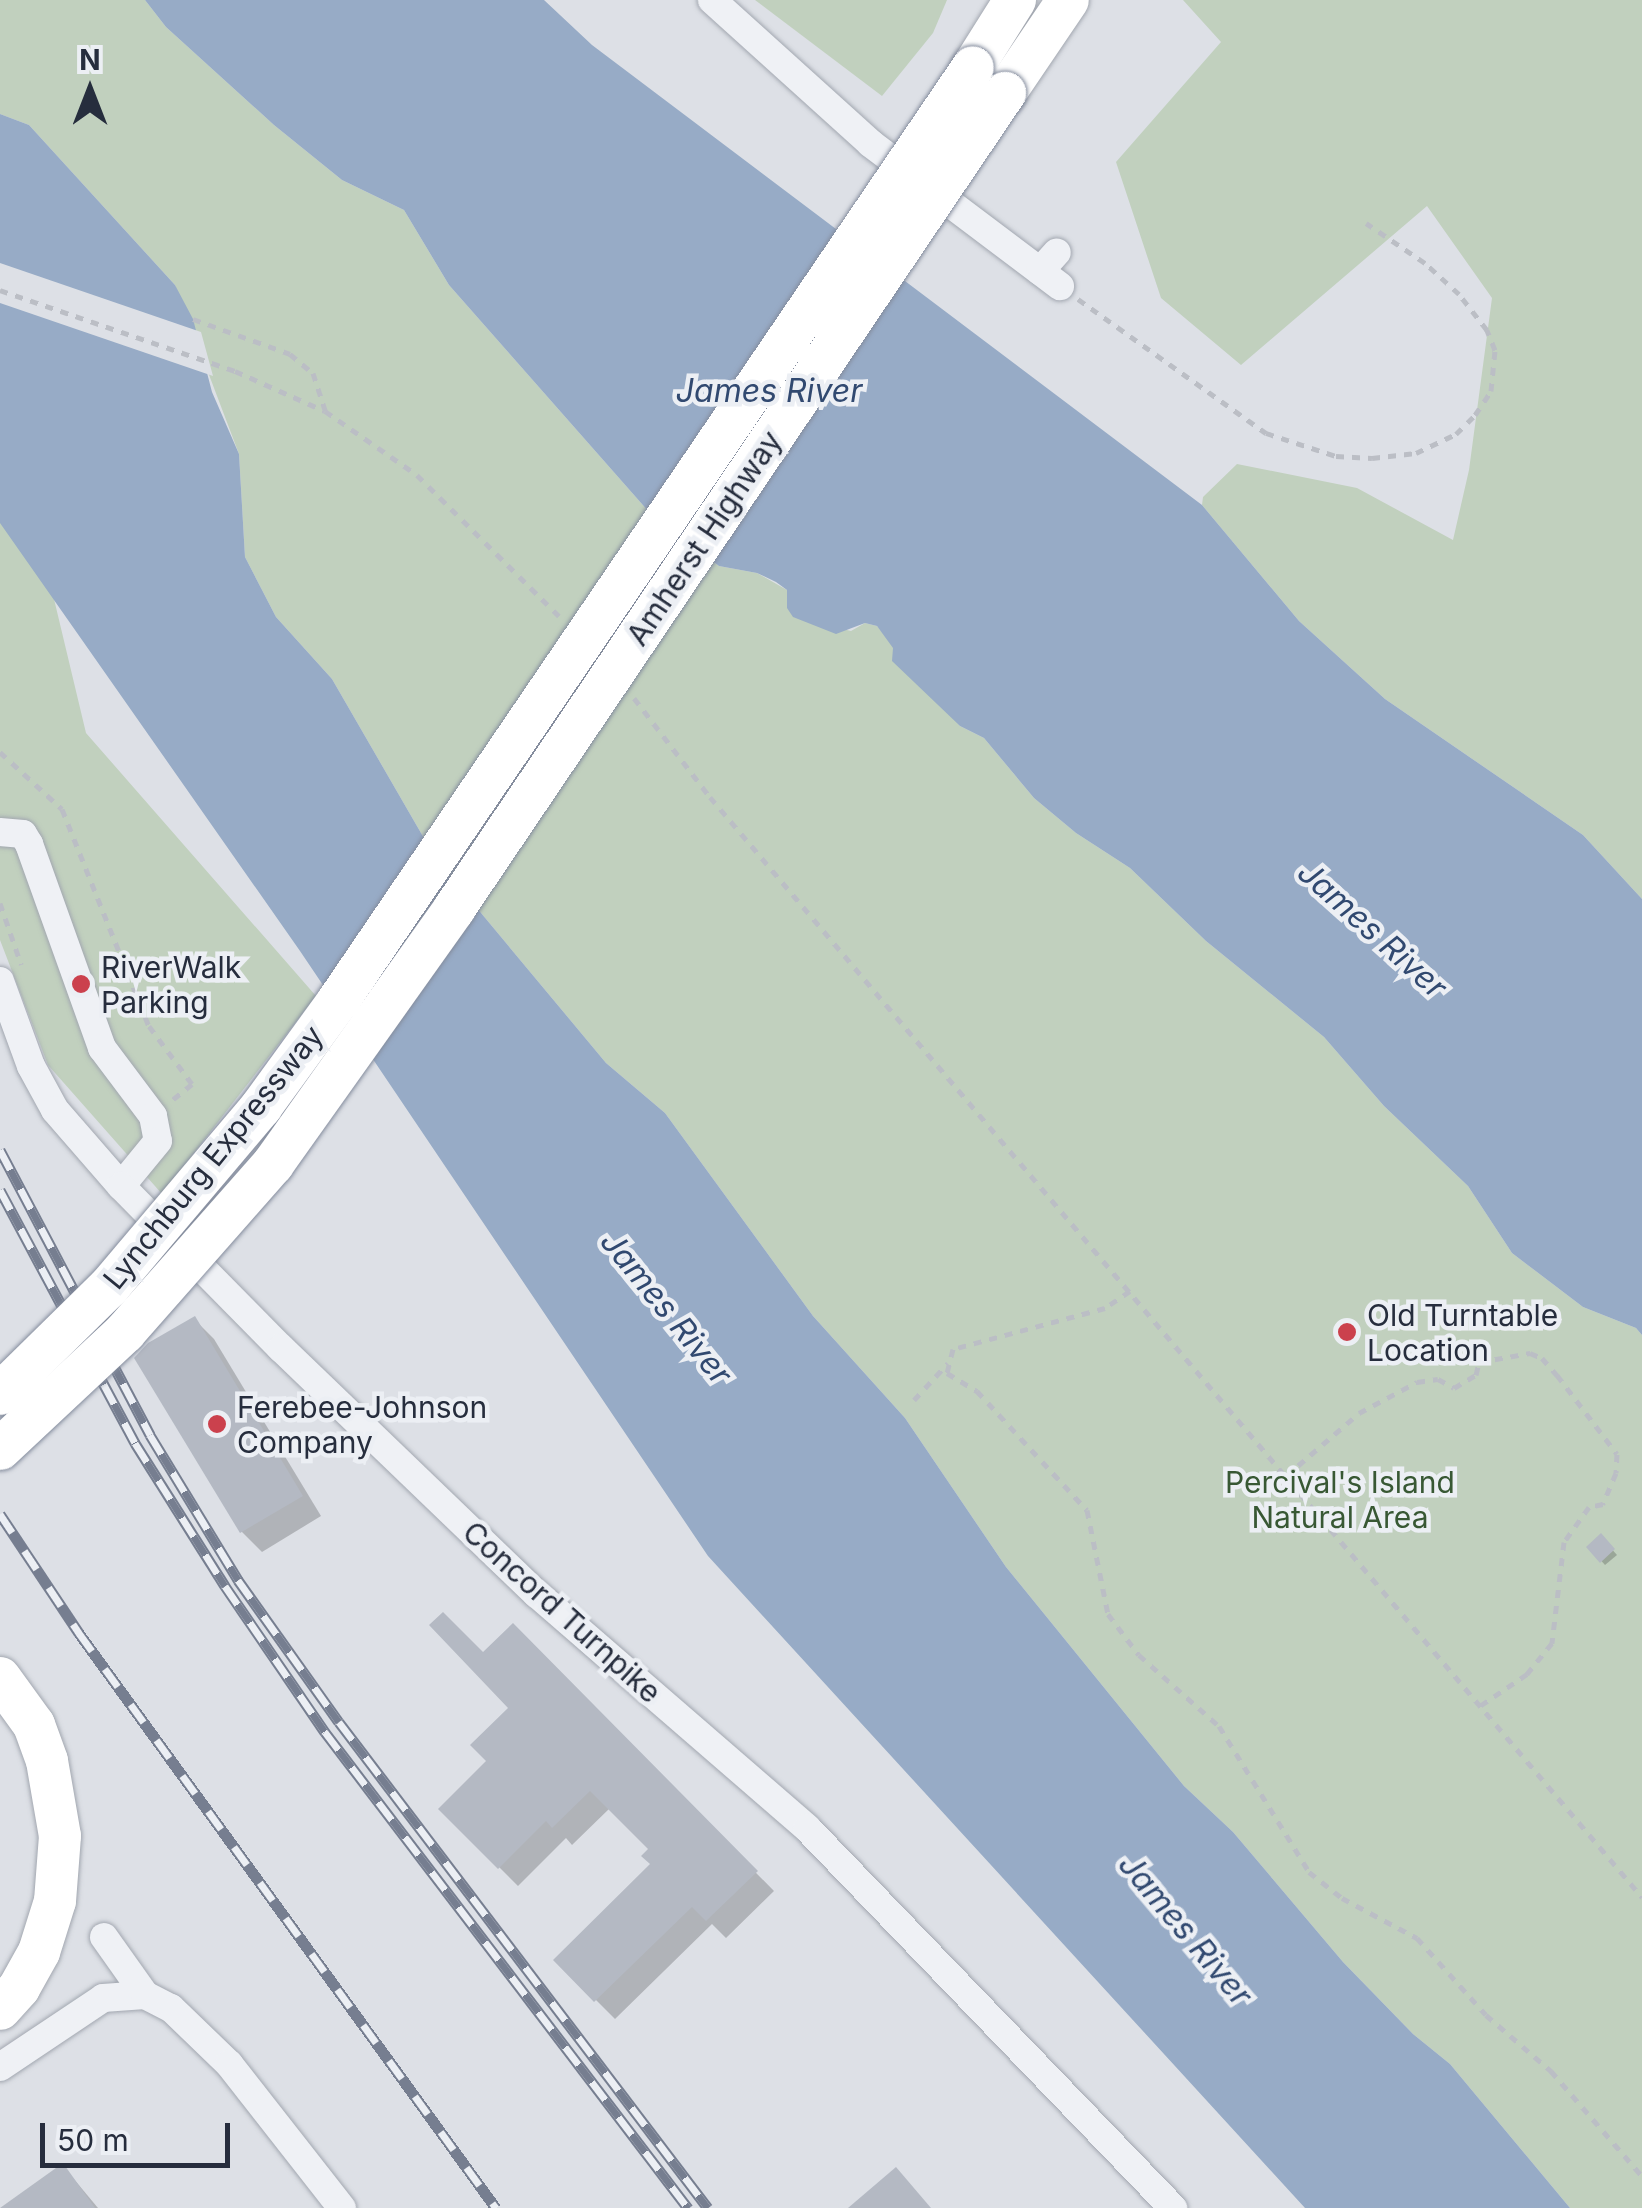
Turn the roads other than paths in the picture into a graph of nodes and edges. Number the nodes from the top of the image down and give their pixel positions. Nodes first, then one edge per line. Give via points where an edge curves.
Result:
1 (712, 0) edge
2 (1015, 0) edge
3 (1068, 0) edge
4 (989, 80) junction
5 (1052, 270) road end
6 (0, 832) edge
7 (14, 981) edge
8 (338, 1001) joint
9 (374, 1026) joint
10 (121, 1186) junction
11 (0, 1394) edge
12 (0, 1450) edge
13 (0, 1678) edge
14 (104, 1937) dead end
15 (145, 1995) junction
16 (0, 2009) edge
17 (0, 2067) edge
18 (342, 2208) edge
19 (1172, 2208) edge

1 - 5 street via 870,143
2 - 4 highway, Amherst Highway
3 - 4 highway, Amherst Highway
4 - 8 highway, Amherst Highway, bridge
4 - 9 highway, Amherst Highway, bridge
6 - 10 street via 23,834 29,844 102,1048 154,1116 158,1141
7 - 10 street, Concord Turnpike via 31,1066 55,1110
8 - 11 highway, Lynchburg Expressway, bridge via 184,1202 109,1288
9 - 12 highway, Lynchburg Expressway, bridge via 273,1164 188,1264
10 - 19 street, Concord Turnpike via 537,1594 807,1828
13 - 16 highway via 34,1725 48,1761 60,1836 55,1901 39,1952
14 - 15 street
15 - 17 street via 103,1998
15 - 18 street via 170,2008 229,2064

